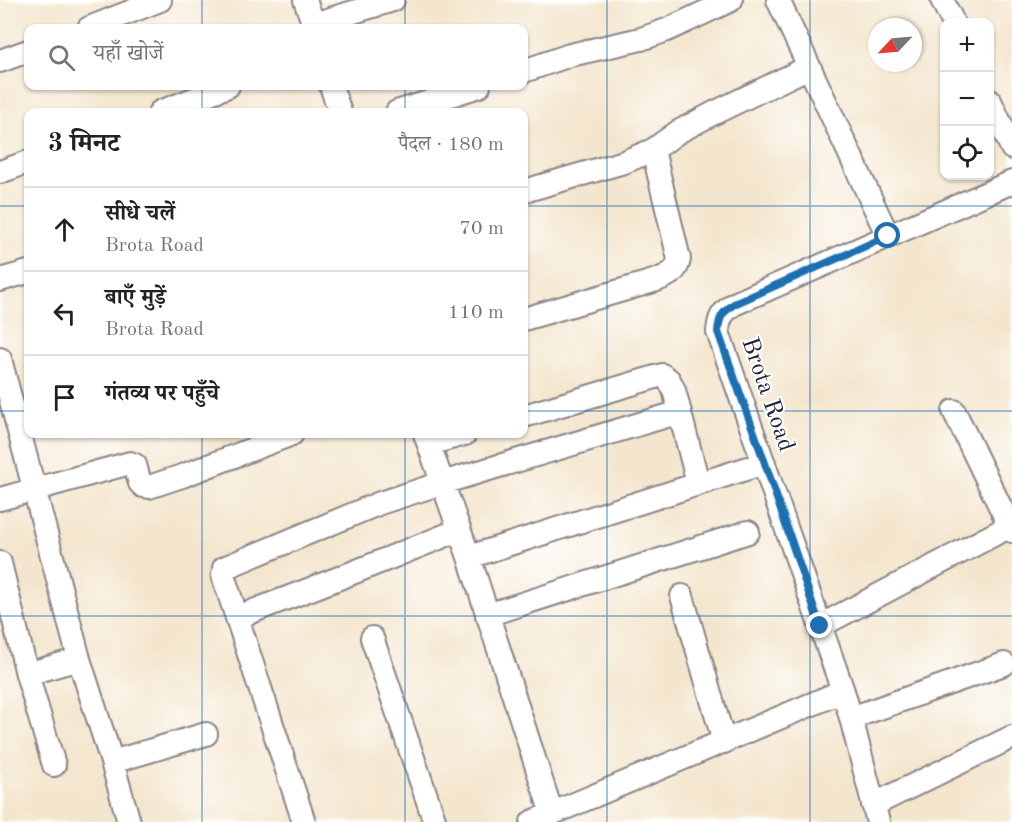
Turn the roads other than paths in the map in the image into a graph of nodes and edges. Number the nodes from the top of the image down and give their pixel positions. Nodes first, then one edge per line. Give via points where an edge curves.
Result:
1 (160, 0) edge
2 (305, 0) edge
3 (393, 0) edge
4 (731, 0) edge
5 (778, 0) edge
6 (942, 0) edge
7 (951, 18) edge
8 (99, 24) edge
9 (313, 24) edge
10 (320, 24) edge
11 (24, 52) edge
12 (0, 61) edge
13 (809, 67) junction
14 (528, 70) edge
15 (218, 90) edge
16 (332, 90) edge
17 (466, 90) edge
18 (170, 108) edge
19 (339, 108) edge
20 (410, 108) edge
21 (994, 109) edge
22 (1012, 148) edge
23 (653, 150) junction
24 (24, 163) edge
25 (0, 172) edge
26 (1012, 182) edge
27 (528, 190) edge
28 (888, 236) junction
29 (24, 273) edge
30 (0, 280) edge
31 (528, 318) edge
32 (0, 359) edge
33 (12, 387) edge
34 (954, 411) dead end
35 (680, 412) junction
36 (528, 415) edge
37 (282, 438) edge
38 (427, 439) edge
39 (765, 463) junction
40 (442, 483) junction
41 (698, 483) junction
42 (35, 490) junction
43 (0, 499) edge
44 (1011, 527) edge
45 (459, 530) junction
46 (748, 532) dead end
47 (469, 557) junction
48 (0, 563) edge
49 (682, 596) dead end
50 (487, 615) junction
51 (238, 616) junction
52 (820, 626) junction
53 (372, 638) dead end
54 (79, 658) junction
55 (1004, 664) dead end
56 (27, 674) junction
57 (843, 691) junction
58 (851, 718) junction
59 (206, 735) dead end
60 (1012, 737) edge
61 (724, 742) junction
62 (112, 762) junction
63 (54, 765) dead end
64 (876, 813) edge
65 (542, 818) edge
66 (129, 822) edge
67 (304, 822) edge
68 (435, 822) edge

1 - 8 street
2 - 9 street
3 - 10 street
4 - 14 street via 667,30
5 - 13 street
6 - 7 street
11 - 12 street
13 - 23 street via 678,132
13 - 28 street
15 - 18 street
16 - 19 street
17 - 20 street
21 - 22 street
23 - 27 street
23 - 31 street via 678,267 657,280
24 - 25 street
26 - 28 street, Brota Road
28 - 39 street, Brota Road via 734,304 719,319 718,332
29 - 30 street
32 - 33 street
33 - 42 street
34 - 44 street
35 - 36 street via 674,390 662,375
35 - 40 street
35 - 41 street
37 - 42 street via 148,487 140,483 135,465 130,463
38 - 40 street
39 - 41 street
39 - 52 street, Brota Road
40 - 45 street
40 - 51 street via 380,503 226,566 223,571
41 - 47 street
42 - 43 street
42 - 54 street
44 - 52 street
45 - 47 street
45 - 51 street
46 - 50 street
47 - 50 street
48 - 56 street
49 - 61 street
50 - 65 street
51 - 67 street
52 - 57 street, Brota Road
53 - 68 street
54 - 56 street
54 - 62 street
55 - 58 street
56 - 63 street
57 - 58 street, Brota Road
57 - 61 street
58 - 64 street, Brota Road
59 - 62 street
60 - 64 street
61 - 65 street
62 - 66 street

